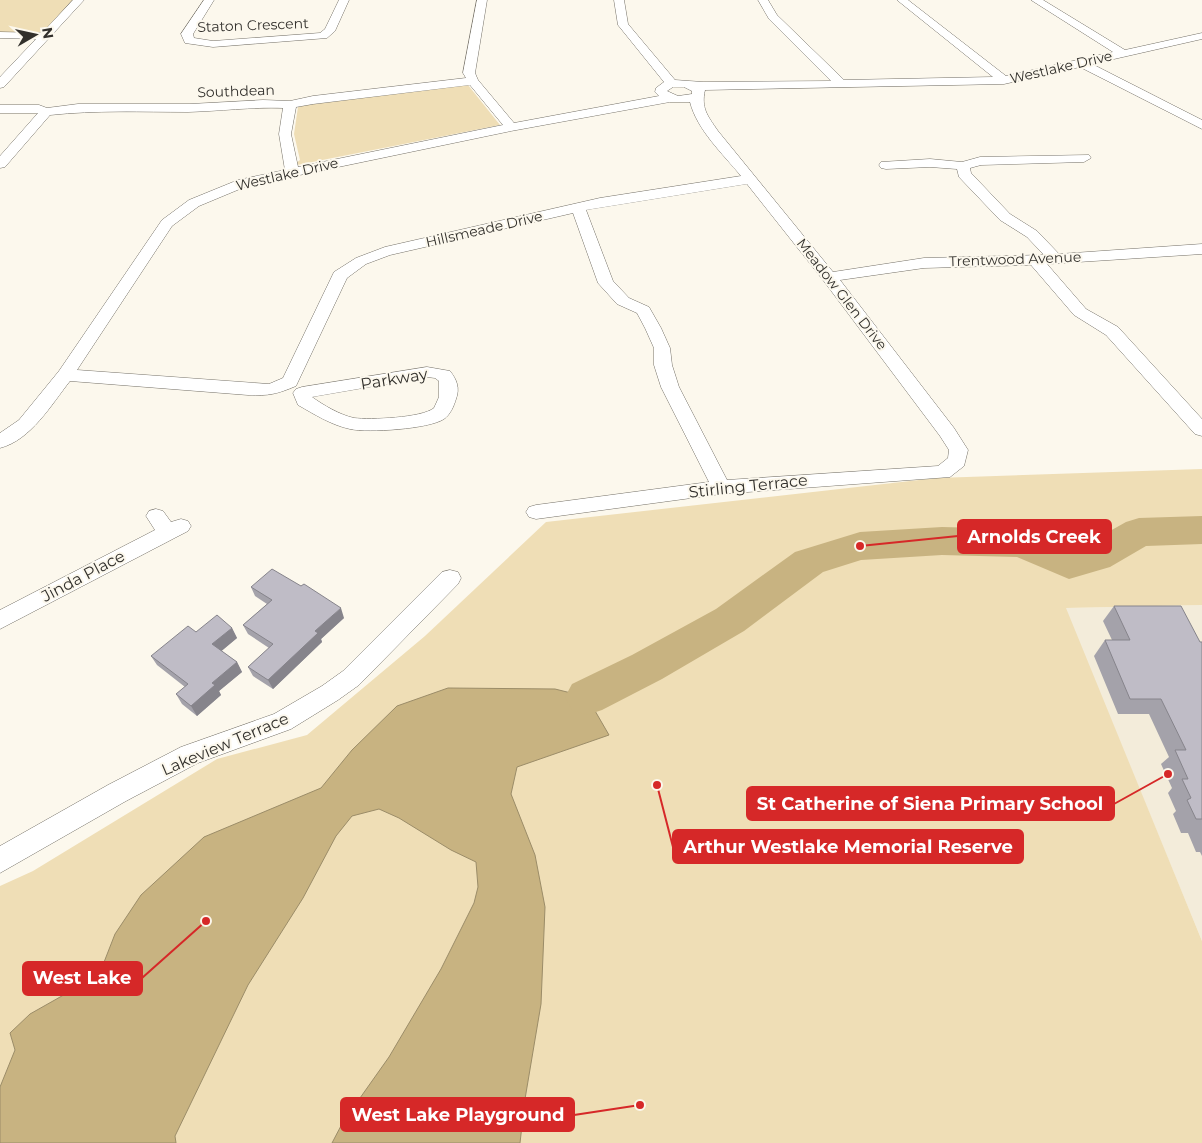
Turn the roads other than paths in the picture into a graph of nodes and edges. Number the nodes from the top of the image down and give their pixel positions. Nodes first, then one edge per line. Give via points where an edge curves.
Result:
1 (80, 0) edge
2 (209, 0) edge
3 (344, 0) edge
4 (482, 0) edge
5 (619, 0) edge
6 (763, 0) edge
7 (902, 0) edge
8 (1036, 0) edge
9 (0, 35) edge
10 (46, 36) junction
11 (1202, 36) edge
12 (1122, 54) junction
13 (1082, 63) junction
14 (1004, 80) junction
15 (473, 81) junction
16 (918, 83) junction
17 (0, 84) edge
18 (687, 84) junction
19 (841, 84) junction
20 (669, 92) junction
21 (696, 96) junction
22 (290, 105) junction
23 (0, 109) edge
24 (46, 112) junction
25 (1202, 125) edge
26 (511, 126) junction
27 (713, 133) junction
28 (1084, 158) dead end
29 (0, 164) edge
30 (886, 165) dead end
31 (963, 166) junction
32 (292, 172) junction
33 (751, 180) junction
34 (578, 207) junction
35 (1202, 249) edge
36 (1055, 258) junction
37 (1035, 260) junction
38 (829, 277) junction
39 (65, 375) junction
40 (296, 387) junction
41 (1202, 430) edge
42 (0, 442) edge
43 (957, 461) joint
44 (721, 487) junction
45 (536, 512) dead end
46 (168, 525) dead end
47 (450, 578) dead end
48 (0, 620) edge
49 (0, 860) edge

1 - 10 street
2 - 3 street, Staton Crescent via 187,34 189,41 213,44 323,36 330,32
4 - 15 street via 469,72
5 - 20 street, Meadow Glen Drive via 623,26
6 - 19 street via 773,17
7 - 14 street
8 - 12 street
9 - 10 street
10 - 17 street
11 - 12 street, Westlake Drive
12 - 13 street, Westlake Drive
13 - 14 street, Westlake Drive
13 - 25 street
14 - 16 street, Westlake Drive
15 - 22 street, Southdean via 301,101
15 - 26 street
16 - 19 street, Westlake Drive
16 - 21 street, Westlake Drive via 844,90
18 - 19 street, Westlake Drive
18 - 20 street, Westlake Drive
18 - 21 street, Meadow Glen Drive via 699,90
20 - 21 street, Westlake Drive via 685,100
20 - 26 street, Westlake Drive via 540,123
20 - 27 street, Meadow Glen Drive via 696,124
21 - 27 street, Meadow Glen Drive via 699,112
22 - 24 street, Southdean via 78,108
22 - 32 street via 285,134
23 - 24 street, Southdean via 39,109
24 - 29 street
26 - 32 street, Westlake Drive
27 - 33 street, Meadow Glen Drive
28 - 31 street via 980,161
30 - 31 street via 930,163
31 - 36 street via 964,174 1005,217 1032,234
32 - 39 street, Westlake Drive via 243,183 194,203 168,223
33 - 34 street, Hillsmeade Drive
33 - 38 street, Meadow Glen Drive
34 - 40 street, Hillsmeade Drive via 385,252 362,261 340,276
34 - 44 street via 606,283 623,301 643,310 653,328 662,348 662,364 670,387
35 - 36 street, Trentwood Avenue
36 - 37 street, Trentwood Avenue
37 - 38 street, Trentwood Avenue via 924,263
37 - 41 street via 1080,312 1112,331
38 - 43 street, Meadow Glen Drive via 947,432 959,450
39 - 40 street, Parkway via 248,389
39 - 42 street, Westlake Drive via 26,424
40 - 40 street, Parkway via 427,372 445,376 449,384 443,411 436,416 363,425 349,423 304,401
43 - 44 street, Stirling Terrace via 943,472
44 - 45 street, Stirling Terrace
46 - 48 street, Jinda Place
47 - 49 street, Lakeview Terrace via 351,678 330,693 282,722 190,755

